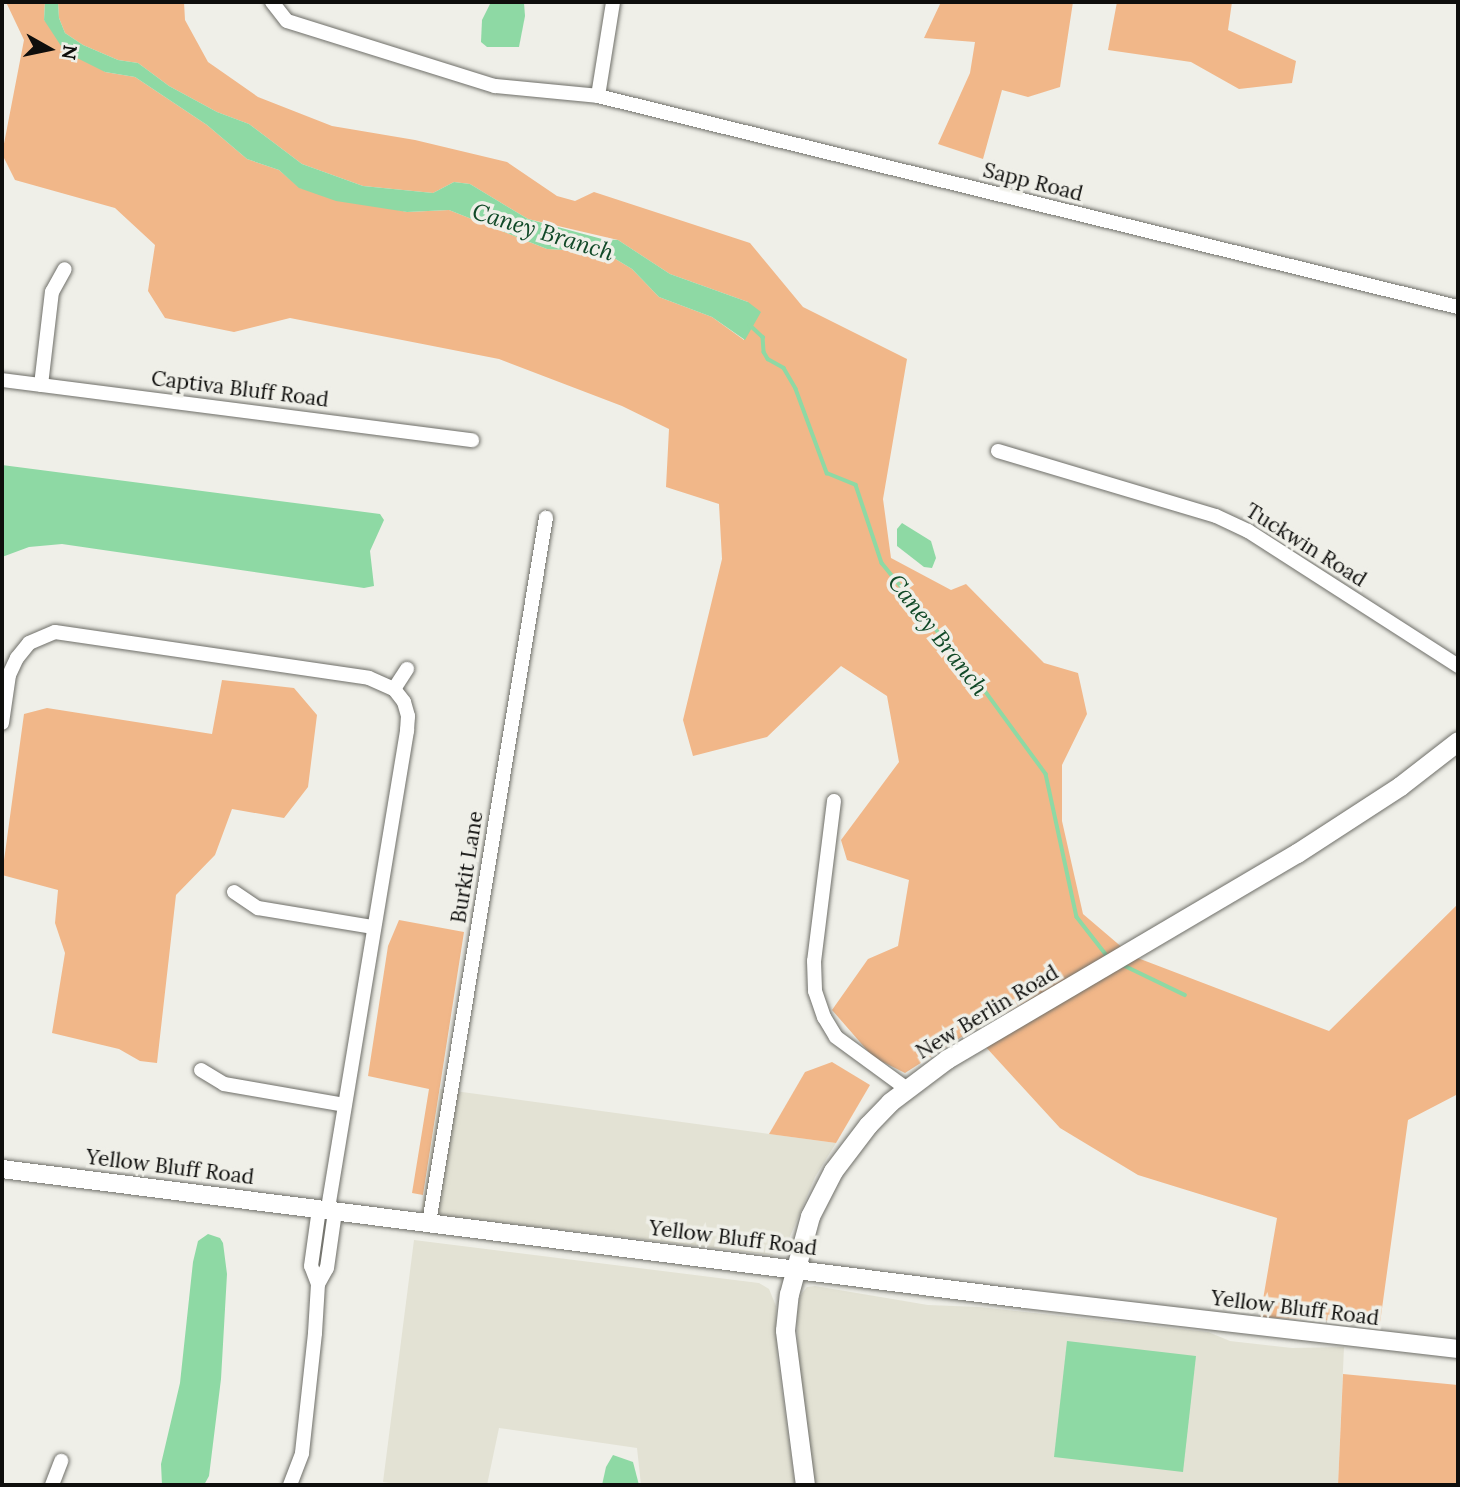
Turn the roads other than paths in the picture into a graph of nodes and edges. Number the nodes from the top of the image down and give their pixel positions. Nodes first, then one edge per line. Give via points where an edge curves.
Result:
1 (272, 2) edge
2 (613, 2) edge
3 (598, 96) junction
4 (65, 268) dead end
5 (1458, 307) edge
6 (2, 380) edge
7 (41, 385) junction
8 (472, 440) dead end
9 (998, 451) dead end
10 (546, 518) dead end
11 (1458, 666) edge
12 (407, 669) dead end
13 (394, 689) junction
14 (2, 723) edge
15 (1458, 741) edge
16 (834, 801) dead end
17 (234, 892) dead end
18 (373, 927) junction
19 (201, 1070) dead end
20 (907, 1089) junction
21 (344, 1105) junction
22 (2, 1170) edge
23 (327, 1210) junction
24 (429, 1223) junction
25 (794, 1269) junction
26 (1458, 1349) edge
27 (61, 1461) dead end
28 (52, 1485) edge
29 (290, 1485) edge
30 (805, 1485) edge

1 - 3 street, Sapp Road via 287,20 495,86
2 - 3 street
3 - 5 street, Sapp Road
4 - 7 street via 52,292
6 - 7 street, Captiva Bluff Road
7 - 8 street, Captiva Bluff Road
9 - 11 street, Tuckwin Road via 1216,516 1248,531
10 - 24 street, Burkit Lane
12 - 13 street
13 - 14 street via 369,678 55,632 29,643 17,658 9,676
13 - 18 street via 404,702 407,731
15 - 20 main road, New Berlin Road via 1400,786 1297,853 947,1059
16 - 20 street via 814,961 815,991 836,1038
17 - 18 street via 258,908
18 - 21 street
19 - 21 street via 224,1084
20 - 25 main road, New Berlin Road via 868,1125 833,1171 810,1216
21 - 23 street
22 - 23 street, Yellow Bluff Road
23 - 24 street, Yellow Bluff Road
23 - 29 street via 311,1266 318,1284 302,1453
24 - 25 street, Yellow Bluff Road
25 - 26 street, Yellow Bluff Road
25 - 30 main road, New Berlin Road via 785,1330
27 - 28 street

